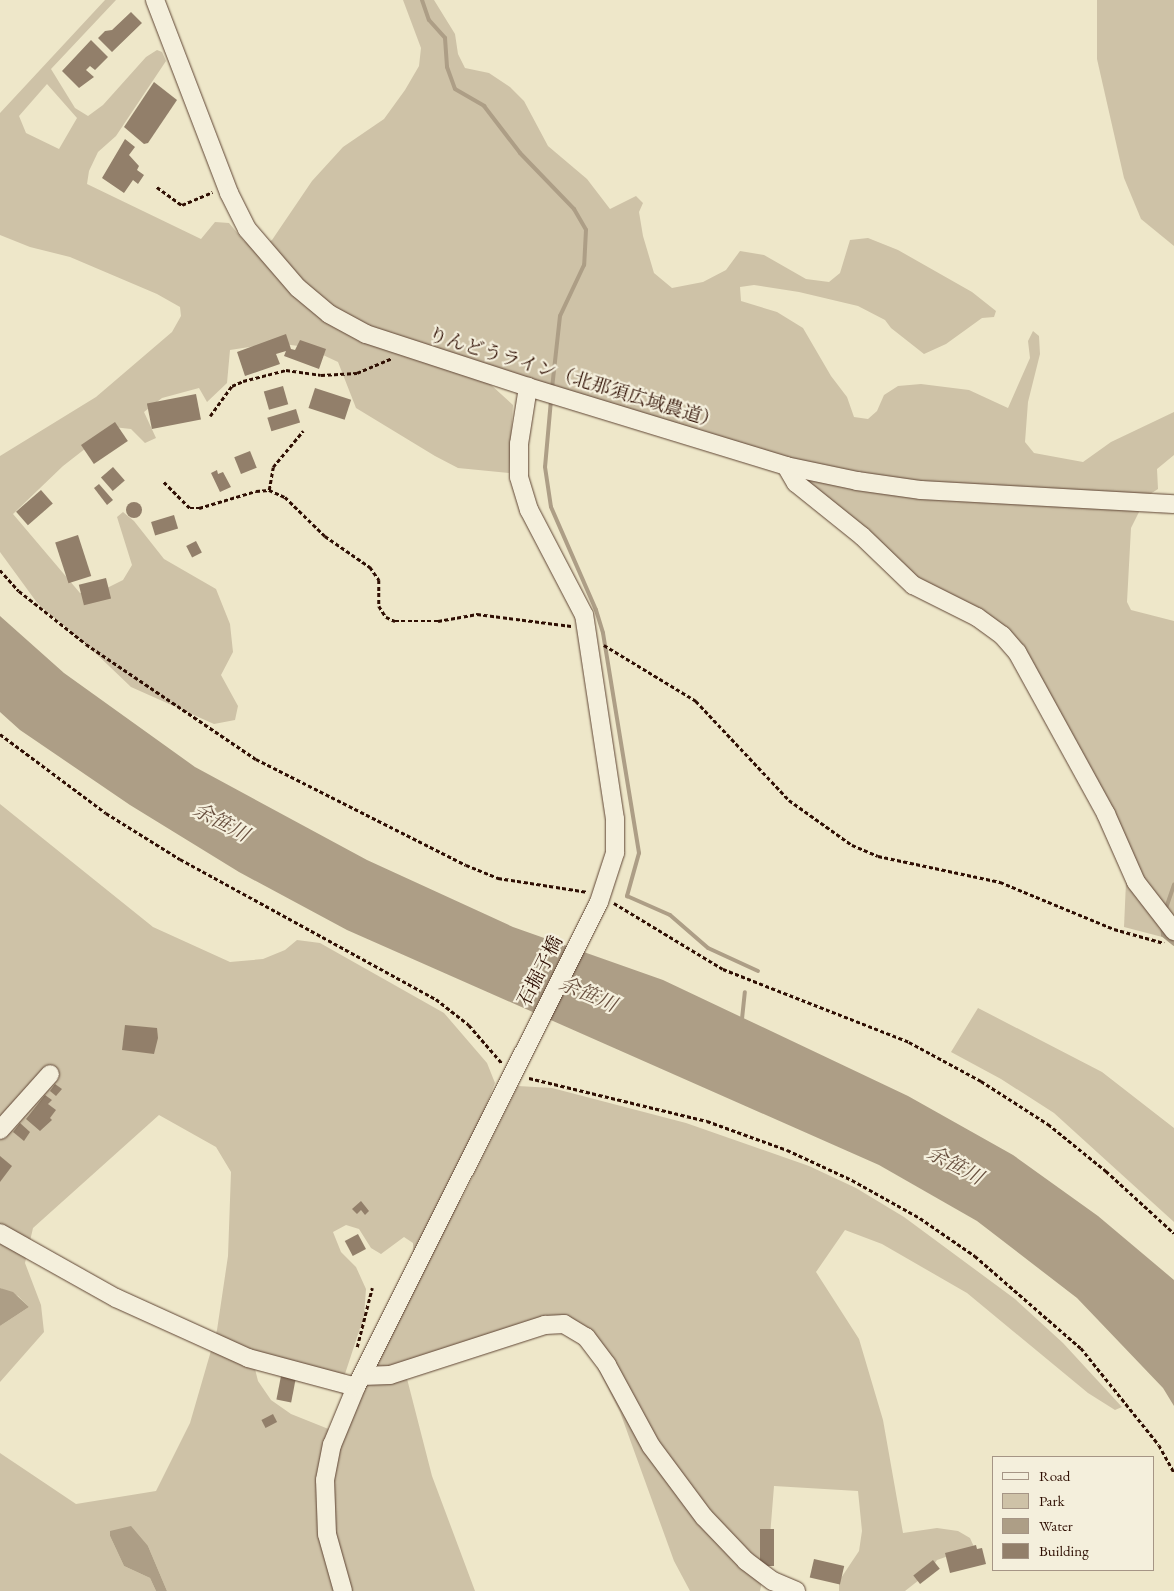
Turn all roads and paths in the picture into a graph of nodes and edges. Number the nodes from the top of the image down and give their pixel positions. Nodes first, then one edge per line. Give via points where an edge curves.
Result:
1 (155, 0) edge
2 (225, 184) junction
3 (157, 187) dead end
4 (402, 346) junction
5 (528, 387) junction
6 (210, 416) dead end
7 (303, 431) dead end
8 (786, 466) junction
9 (164, 482) dead end
10 (269, 490) junction
11 (1174, 504) edge
12 (0, 570) edge
13 (588, 631) junction
14 (0, 734) edge
15 (600, 899) junction
16 (1170, 933) edge
17 (50, 1074) dead end
18 (512, 1075) junction
19 (0, 1130) edge
20 (0, 1232) edge
21 (1174, 1233) edge
22 (372, 1288) dead end
23 (355, 1355) dead end
24 (359, 1381) junction
25 (1174, 1472) edge
26 (343, 1591) edge
27 (796, 1591) edge

1 - 2 street, りんどうライン（北那須広域農道）
2 - 3 path via 182,205
2 - 4 street, りんどうライン（北那須広域農道） via 247,229 298,288 329,314 366,334
4 - 5 street, りんどうライン（北那須広域農道）
4 - 6 path via 394,357 380,366 357,373 321,375 286,370 232,386
5 - 8 street, りんどうライン（北那須広域農道）
5 - 13 street, 石掘子橋 via 519,444 519,477 529,510 568,580
7 - 10 path via 273,467
8 - 11 street, りんどうライン（北那須広域農道） via 921,490
8 - 16 street via 796,483 862,536 913,585 977,617 1002,635 1017,652 1106,814 1136,882
9 - 10 path via 190,508
10 - 13 path via 295,504 325,536 370,566 379,580 379,606 386,617 408,622 491,615
12 - 15 path via 20,591 86,644 256,759 466,866 498,878 576,887
13 - 15 street, 石掘子橋 via 616,836 612,868
13 - 16 path via 696,701 789,800 852,845 878,856 1000,882 1114,929 1160,943
14 - 18 path via 106,813 180,859 436,999 469,1025
15 - 18 street, 石掘子橋
15 - 21 path via 723,970 909,1042 981,1081 1048,1124
17 - 19 street
18 - 24 street, 石掘子橋
18 - 25 path via 545,1080 707,1121 787,1150 852,1180 920,1218 975,1256 1081,1348 1147,1429
20 - 24 street via 116,1298 248,1358
22 - 23 path
24 - 26 street, 石掘子橋 via 332,1445 325,1480 327,1534
24 - 27 street via 390,1375 545,1324 564,1324 586,1337 607,1366 651,1446 704,1517 746,1561 772,1581

